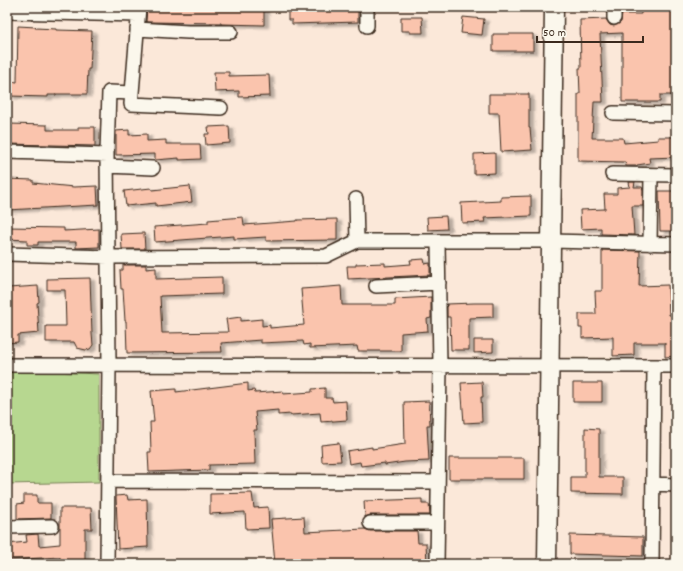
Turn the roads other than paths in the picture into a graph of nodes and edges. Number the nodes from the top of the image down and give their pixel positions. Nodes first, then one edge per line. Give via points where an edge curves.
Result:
1 (367, 7) edge
2 (554, 7) edge
3 (72, 10) edge
4 (139, 11) edge
5 (7, 12) edge
6 (366, 26) dead end
7 (137, 29) junction
8 (231, 32) dead end
9 (132, 93) junction
10 (221, 108) dead end
11 (613, 113) dead end
12 (676, 114) edge
13 (7, 152) edge
14 (107, 161) junction
15 (153, 168) dead end
16 (612, 174) dead end
17 (651, 174) junction
18 (676, 175) edge
19 (356, 199) dead end
20 (357, 241) junction
21 (552, 241) junction
22 (438, 242) junction
23 (650, 244) junction
24 (676, 244) edge
25 (7, 254) edge
26 (108, 257) junction
27 (439, 284) junction
28 (376, 286) dead end
29 (7, 365) edge
30 (109, 365) junction
31 (440, 366) junction
32 (550, 366) junction
33 (654, 366) junction
34 (676, 366) edge
35 (108, 481) junction
36 (438, 482) junction
37 (653, 484) junction
38 (676, 484) edge
39 (370, 523) dead end
40 (437, 523) junction
41 (52, 526) dead end
42 (7, 527) edge
43 (107, 564) edge
44 (437, 564) edge
45 (547, 564) edge
46 (652, 564) edge

1 - 6 street
2 - 21 street
3 - 4 street
3 - 5 street
4 - 7 street
7 - 8 street
7 - 9 street
9 - 10 street via 131,104
9 - 14 street via 109,92
11 - 12 street
13 - 14 street
14 - 15 street
14 - 26 street
16 - 17 street
17 - 18 street
17 - 23 street
19 - 20 street
20 - 22 street
20 - 26 street via 326,256
21 - 22 street
21 - 23 street
21 - 32 street
22 - 27 street
23 - 24 street
25 - 26 street
26 - 30 street
27 - 28 street
27 - 31 street
29 - 30 street
30 - 31 street
30 - 35 street
31 - 32 street
31 - 36 street
32 - 33 street
32 - 45 street
33 - 34 street
33 - 37 street
35 - 36 street
35 - 43 street
36 - 40 street
37 - 38 street
37 - 46 street
39 - 40 street
40 - 44 street
41 - 42 street

